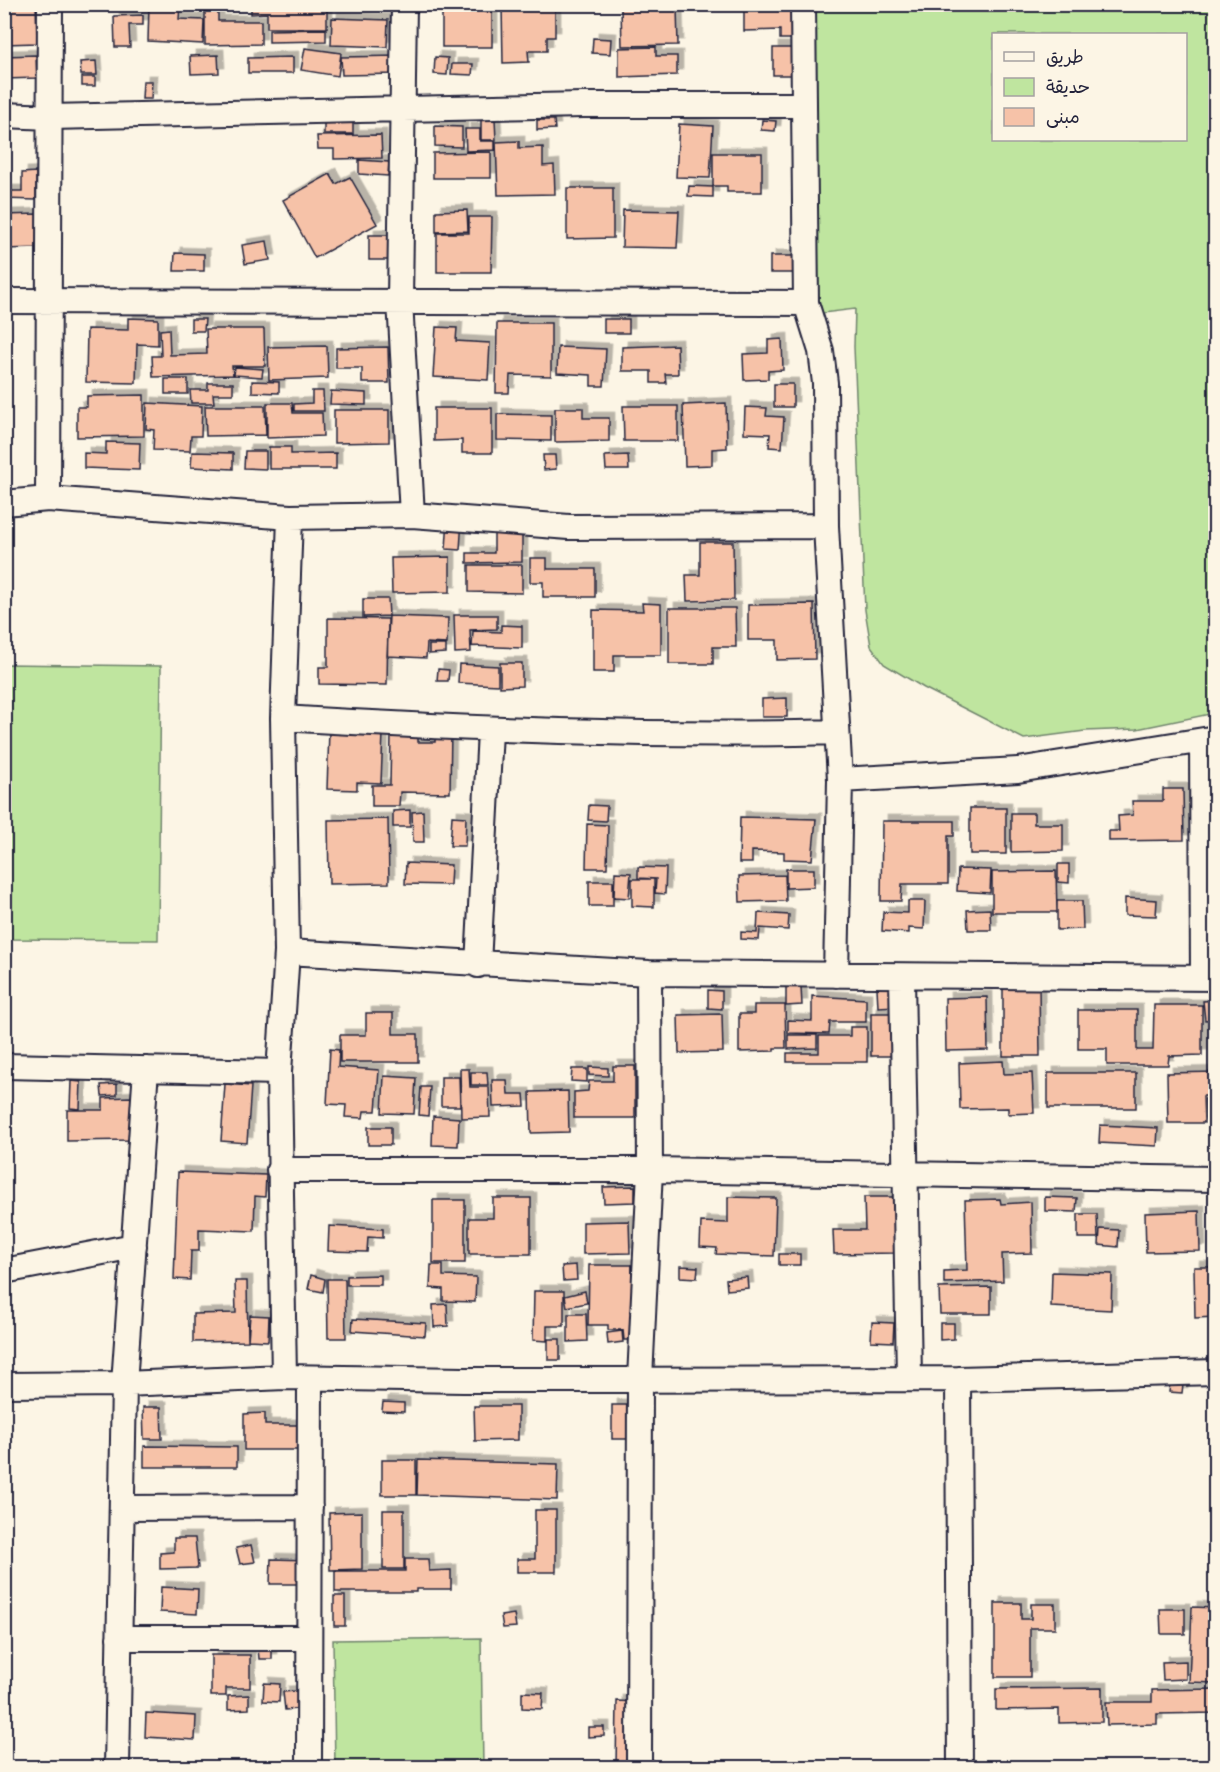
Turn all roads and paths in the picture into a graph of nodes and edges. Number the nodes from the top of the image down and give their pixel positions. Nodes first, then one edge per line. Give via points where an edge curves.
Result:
1 (51, 4) edge
2 (404, 4) edge
3 (803, 4) edge
4 (802, 105) junction
5 (404, 110) junction
6 (4, 115) edge
7 (50, 117) junction
8 (4, 301) edge
9 (51, 301) junction
10 (400, 301) junction
11 (806, 303) junction
12 (48, 499) junction
13 (4, 503) edge
14 (412, 515) junction
15 (290, 517) junction
16 (826, 526) junction
17 (283, 718) junction
18 (490, 731) junction
19 (837, 732) junction
20 (1209, 740) edge
21 (840, 780) junction
22 (287, 952) junction
23 (478, 965) junction
24 (650, 973) junction
25 (836, 975) junction
26 (902, 977) junction
27 (1209, 978) edge
28 (4, 1066) edge
29 (146, 1069) junction
30 (279, 1072) junction
31 (279, 1170) junction
32 (650, 1170) junction
33 (908, 1175) junction
34 (1215, 1179) edge
35 (134, 1246) junction
36 (4, 1271) edge
37 (1215, 1372) edge
38 (284, 1377) junction
39 (909, 1378) junction
40 (310, 1379) junction
41 (640, 1379) junction
42 (958, 1379) junction
43 (124, 1384) junction
44 (4, 1385) edge
45 (310, 1507) junction
46 (122, 1508) junction
47 (119, 1638) junction
48 (309, 1638) junction
49 (117, 1767) edge
50 (309, 1767) edge
51 (639, 1767) edge
52 (960, 1767) edge

1 - 7 street
2 - 5 street
3 - 4 street
4 - 5 street
4 - 11 street
5 - 7 street
5 - 10 street
6 - 7 street
7 - 9 street
8 - 9 street
9 - 10 street
9 - 12 street
10 - 11 street
10 - 14 street
11 - 16 street via 821,351 825,383
12 - 13 street
12 - 15 street
14 - 15 street
14 - 16 street via 569,528
15 - 17 street
16 - 19 street
17 - 18 street
17 - 22 street
18 - 19 street via 707,736
18 - 23 street
19 - 21 street
20 - 21 street via 1018,770
20 - 27 street
21 - 25 street
22 - 23 street
22 - 30 street
23 - 24 street
24 - 25 street
24 - 32 street
25 - 26 street
26 - 27 street
26 - 33 street
28 - 29 street
29 - 30 street
29 - 35 street
30 - 31 street
31 - 32 street
31 - 38 street
32 - 33 street
32 - 41 street
33 - 34 street
33 - 39 street
35 - 36 street
35 - 43 street
37 - 42 street
38 - 40 street
38 - 43 street
39 - 41 street
39 - 42 street
40 - 41 street
40 - 45 street
41 - 51 street
42 - 52 street
43 - 44 street
43 - 46 street
45 - 46 street
45 - 48 street
46 - 47 street
47 - 48 street
47 - 49 street
48 - 50 street

